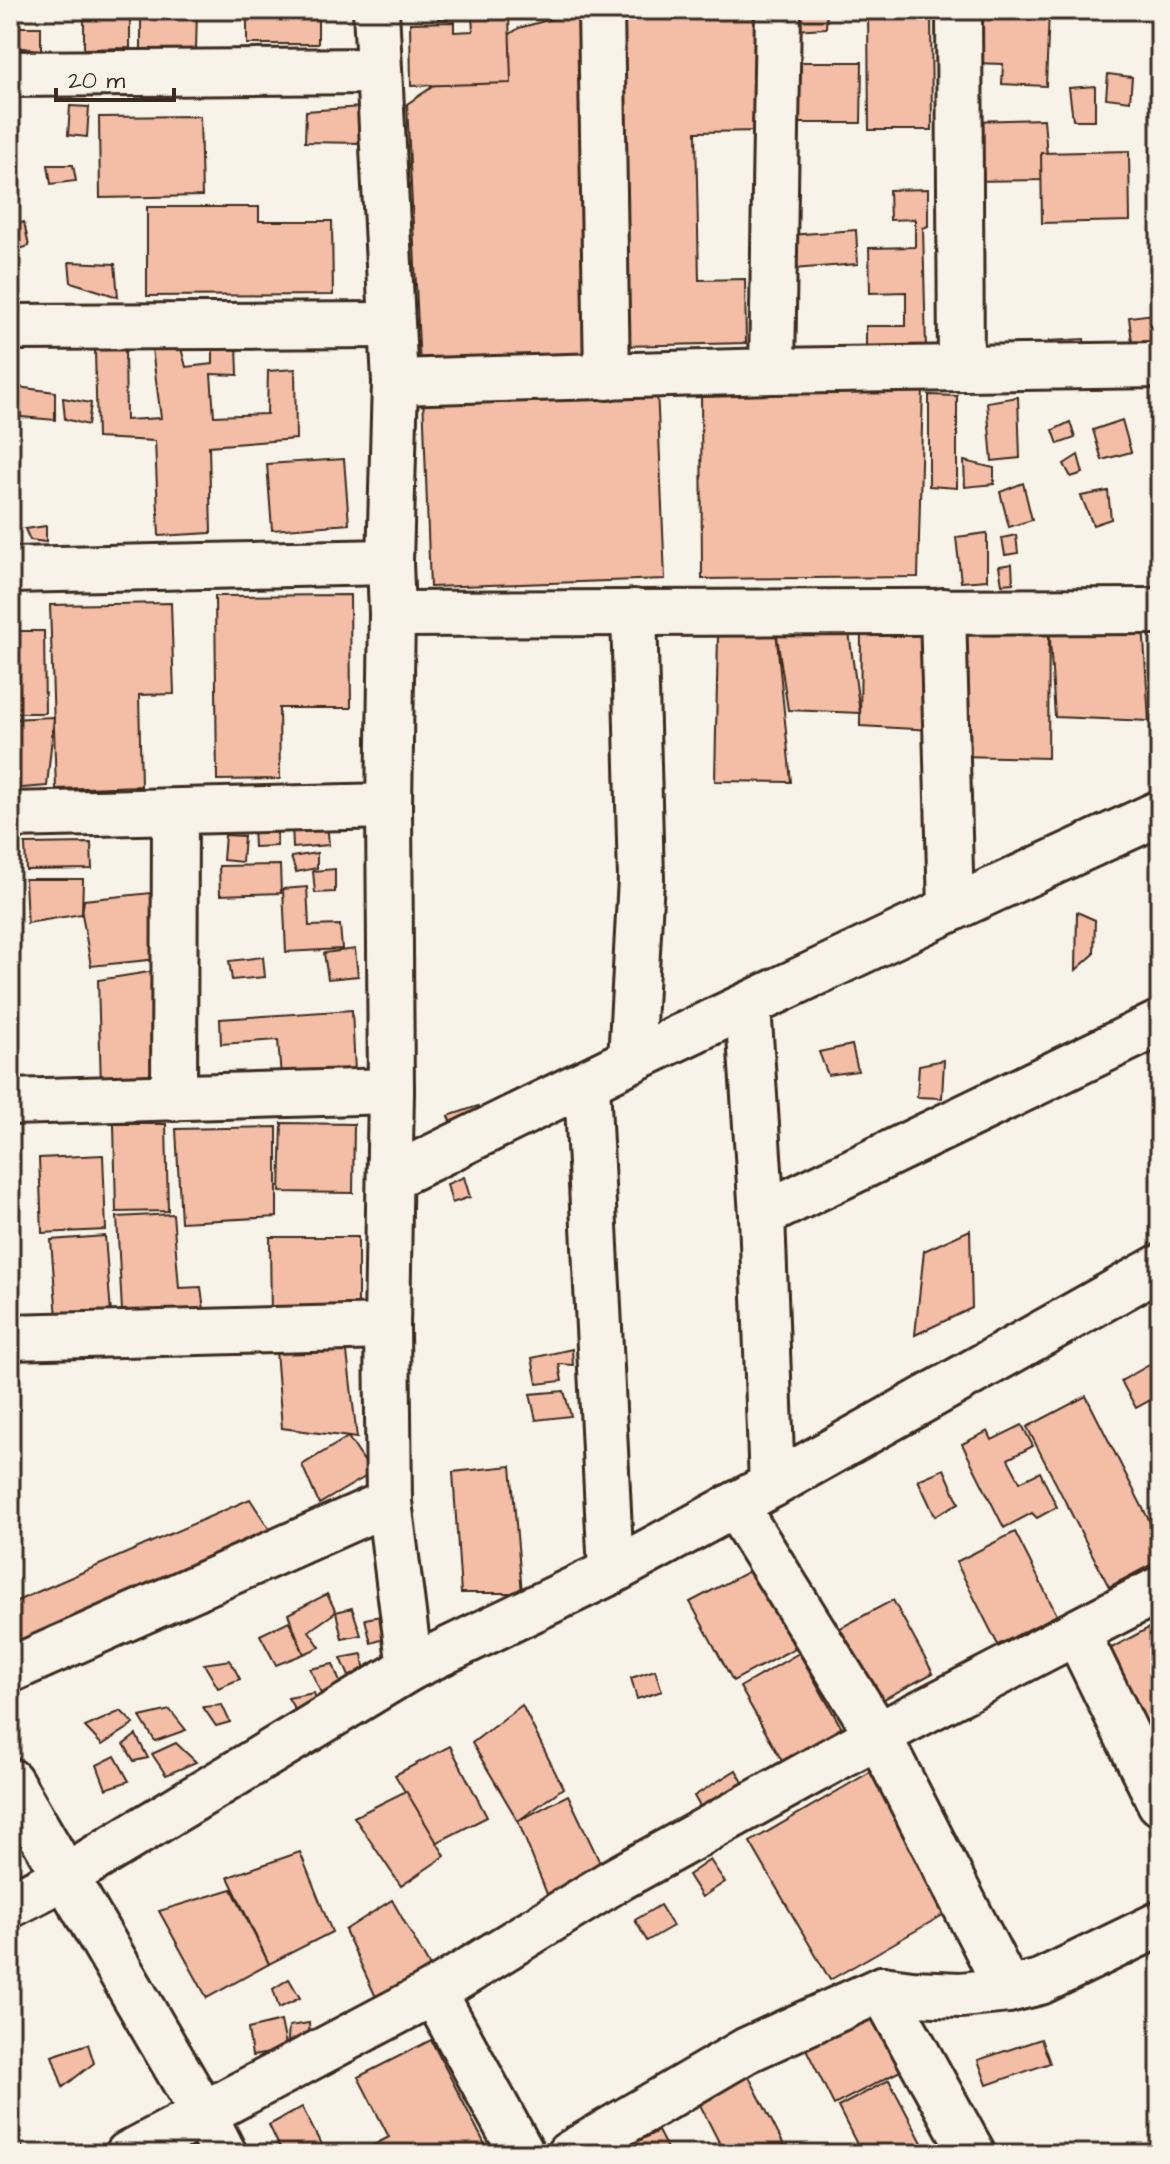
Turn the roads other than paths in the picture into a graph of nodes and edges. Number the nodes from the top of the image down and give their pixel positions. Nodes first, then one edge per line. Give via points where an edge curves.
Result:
1 (376, 10) edge
2 (601, 10) edge
3 (778, 10) edge
4 (959, 10) edge
5 (379, 71) junction
6 (10, 74) edge
7 (392, 325) junction
8 (10, 327) edge
9 (1160, 365) edge
10 (961, 368) junction
11 (772, 371) junction
12 (607, 377) junction
13 (395, 382) junction
14 (390, 562) junction
15 (10, 570) edge
16 (943, 611) junction
17 (1160, 611) edge
18 (634, 612) junction
19 (392, 614) junction
20 (389, 806) junction
21 (175, 812) junction
22 (1160, 813) edge
23 (10, 815) edge
24 (951, 909) junction
25 (748, 1006) junction
26 (1160, 1023) edge
27 (631, 1060) junction
28 (587, 1083) junction
29 (391, 1091) junction
30 (174, 1098) junction
31 (10, 1102) edge
32 (390, 1178) junction
33 (762, 1215) junction
34 (1160, 1267) edge
35 (387, 1327) junction
36 (10, 1337) edge
37 (753, 1495) junction
38 (389, 1502) junction
39 (611, 1572) junction
40 (1160, 1589) edge
41 (1077, 1633) junction
42 (410, 1668) junction
43 (10, 1670) edge
44 (878, 1735) junction
45 (10, 1781) edge
46 (1159, 1796) edge
47 (66, 1876) junction
48 (10, 1905) edge
49 (1160, 1924) edge
50 (882, 1989) junction
51 (1008, 1990) junction
52 (434, 1992) junction
53 (204, 2115) junction
54 (128, 2154) edge
55 (224, 2154) edge
56 (522, 2154) edge
57 (569, 2154) edge
58 (973, 2154) edge

1 - 5 street
2 - 12 street
3 - 11 street
4 - 10 street
5 - 6 street
5 - 7 street
7 - 8 street
7 - 13 street
9 - 10 street
10 - 11 street
11 - 12 street
12 - 13 street
13 - 14 street
14 - 15 street
14 - 19 street
16 - 17 street
16 - 18 street
16 - 24 street
18 - 19 street
18 - 27 street via 641,879
19 - 20 street
20 - 21 street
20 - 29 street
21 - 23 street
21 - 30 street
22 - 24 street
24 - 25 street
25 - 27 street
25 - 33 street
26 - 33 street
27 - 28 street
28 - 32 street
28 - 39 street
29 - 30 street
29 - 32 street
30 - 31 street
32 - 35 street
33 - 37 street
34 - 37 street
35 - 36 street
35 - 38 street
37 - 39 street
37 - 44 street
38 - 42 street
38 - 43 street
39 - 42 street
40 - 41 street
41 - 44 street
41 - 46 street
42 - 47 street
44 - 51 street
44 - 52 street via 614,1881
45 - 47 street
47 - 48 street
47 - 53 street
49 - 51 street via 1040,1982
50 - 51 street via 961,1995
50 - 57 street via 747,2050
50 - 58 street
52 - 53 street
52 - 56 street
53 - 54 street
53 - 55 street

